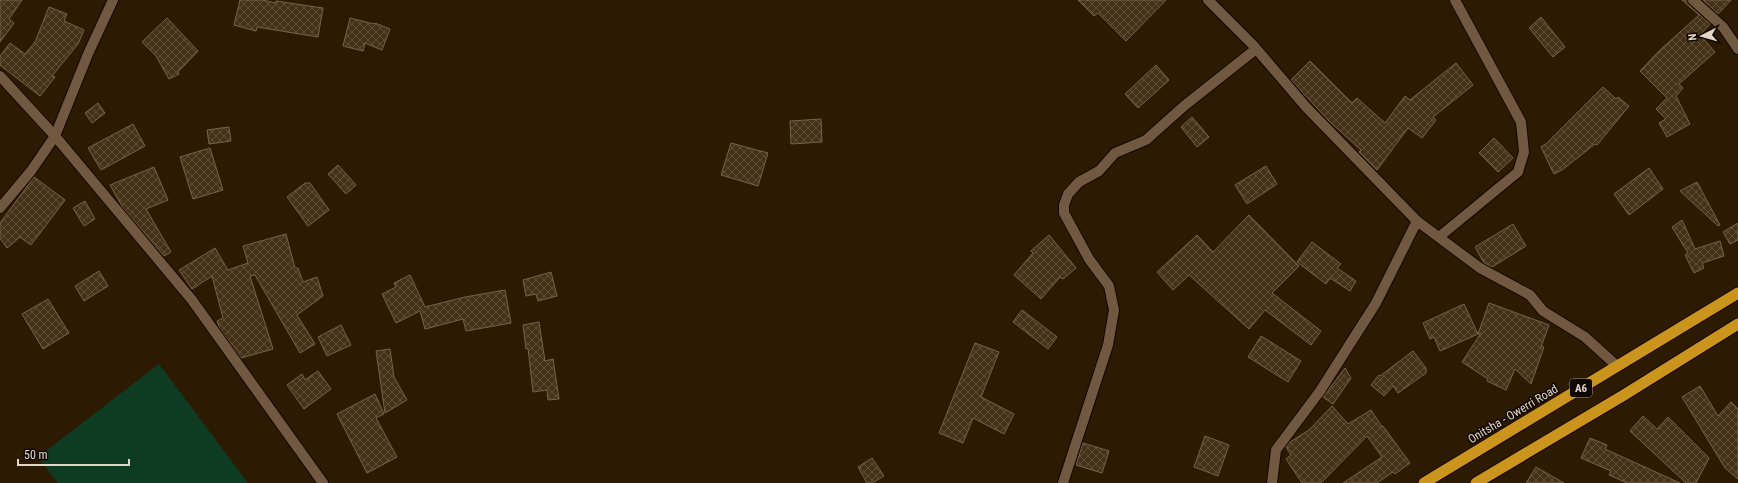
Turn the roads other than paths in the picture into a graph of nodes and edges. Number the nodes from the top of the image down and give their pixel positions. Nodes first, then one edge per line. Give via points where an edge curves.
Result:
1 (113, 0) edge
2 (1208, 0) edge
3 (1455, 0) edge
4 (1693, 0) edge
5 (1256, 49) junction
6 (1738, 49) edge
7 (0, 76) edge
8 (55, 136) junction
9 (0, 208) edge
10 (1417, 221) junction
11 (1439, 237) junction
12 (1738, 293) edge
13 (1738, 324) edge
14 (1617, 366) junction
15 (323, 483) edge
16 (1063, 483) edge
17 (1272, 483) edge
18 (1424, 483) edge
19 (1476, 483) edge

1 - 8 street
2 - 5 street
3 - 11 street via 1521,122 1524,152 1518,172
4 - 6 street via 1723,27
5 - 10 street via 1306,107
5 - 16 street via 1146,140 1116,153 1068,194 1064,213 1089,259 1109,286 1114,310 1108,345
7 - 8 street
8 - 9 street via 31,171
8 - 15 street via 192,300
10 - 11 street
10 - 17 street via 1376,303 1320,391 1276,450
11 - 14 street via 1480,268 1530,295 1543,311 1585,336
12 - 14 highway, Onitsha - Owerri Road / A6
13 - 19 highway, A6 via 1624,396
14 - 18 highway, Onitsha - Owerri Road / A6

